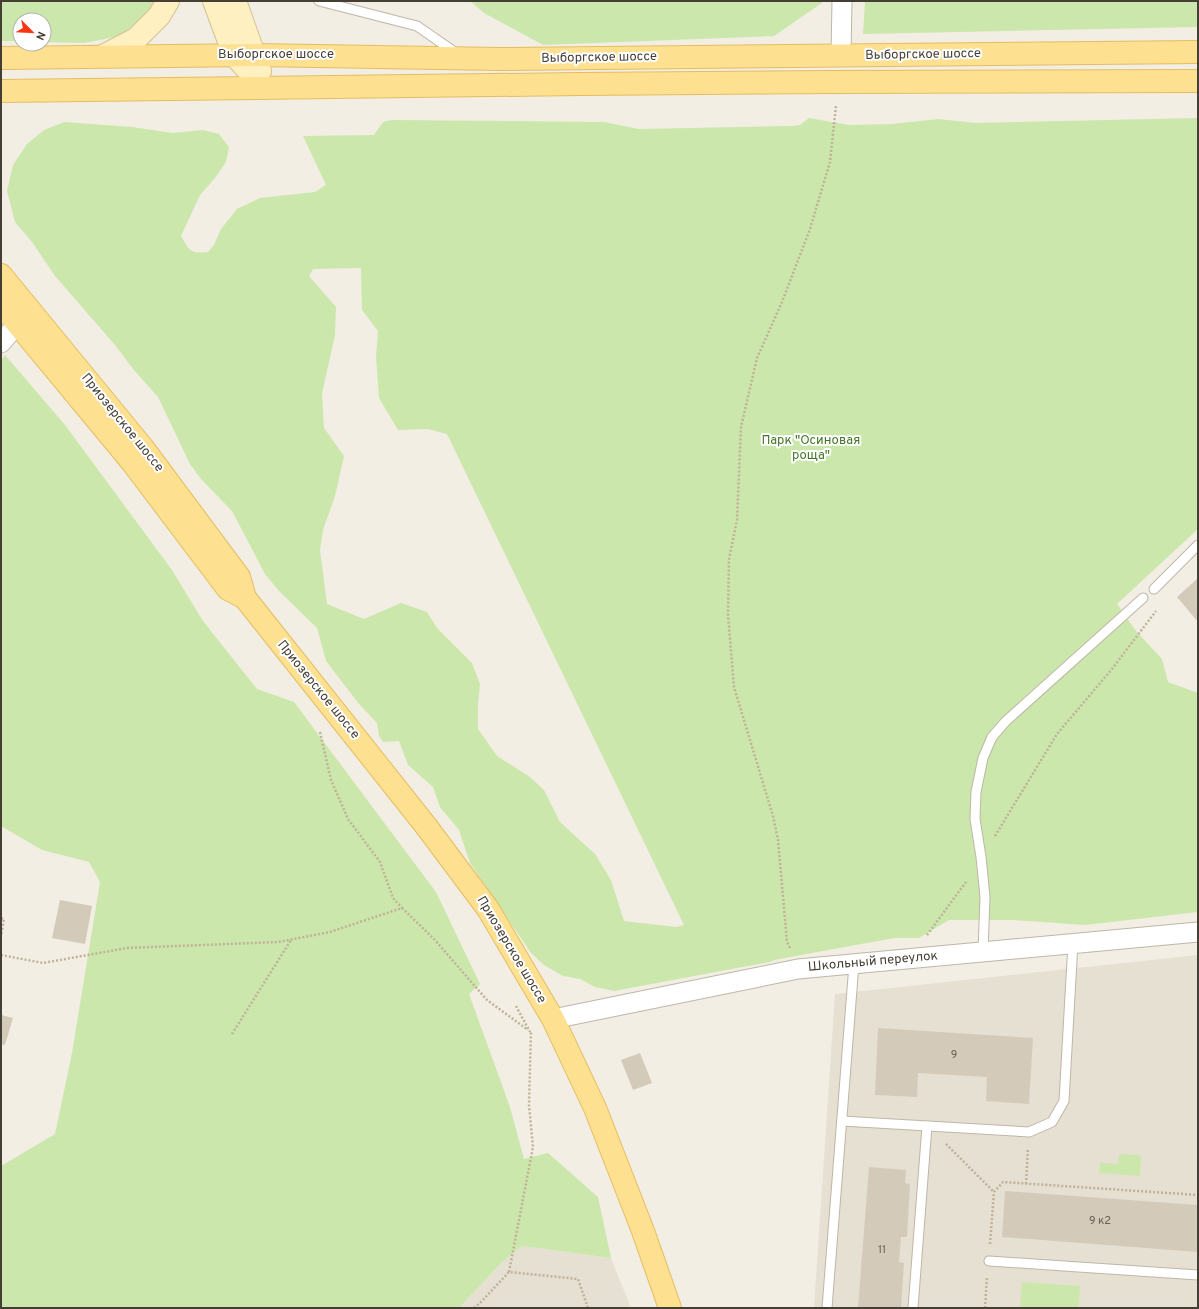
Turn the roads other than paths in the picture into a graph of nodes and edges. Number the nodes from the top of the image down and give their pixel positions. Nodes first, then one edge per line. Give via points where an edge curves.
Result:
1 (168, 1) edge
2 (214, 1) edge
3 (235, 1) edge
4 (319, 1) edge
5 (842, 1) edge
6 (1198, 52) edge
7 (244, 55) junction
8 (841, 55) junction
9 (103, 56) junction
10 (1, 58) edge
11 (463, 59) junction
12 (1198, 82) edge
13 (265, 88) junction
14 (11, 91) edge
15 (1, 102) edge
16 (1, 275) edge
17 (1, 304) edge
18 (18, 323) junction
19 (1, 343) edge
20 (1198, 545) edge
21 (1154, 589) dead end
22 (245, 598) junction
23 (1143, 598) dead end
24 (1198, 932) edge
25 (1073, 943) junction
26 (983, 952) junction
27 (854, 964) junction
28 (553, 1019) junction
29 (842, 1121) junction
30 (927, 1126) junction
31 (989, 1261) road end
32 (1198, 1275) edge
33 (670, 1308) edge
34 (827, 1308) edge
35 (913, 1308) edge

1 - 9 main road via 159,16 136,39
2 - 7 main road
3 - 7 main road
4 - 11 lane via 418,26
5 - 8 street
6 - 8 main road, Выборгское шоссе
7 - 9 main road, Выборгское шоссе
7 - 11 main road, Выборгское шоссе
7 - 13 main road
8 - 11 main road, Выборгское шоссе
9 - 10 main road, Выборгское шоссе
12 - 13 main road, Выборгское шоссе via 807,82
13 - 14 main road, Выборгское шоссе
14 - 15 main road
16 - 22 main road, Приозерское шоссе via 143,448 239,577
17 - 18 main road, Приозерское шоссе
18 - 19 street
18 - 22 main road, Приозерское шоссе via 132,462 228,589
20 - 21 lane
22 - 28 main road, Приозерское шоссе via 426,826 488,909
23 - 26 lane via 1006,721 992,737 983,758 976,792 975,819 985,897
24 - 25 street, Школьный переулок
25 - 26 street, Школьный переулок
25 - 30 lane via 1064,1101 1052,1122 1029,1132
26 - 27 street, Школьный переулок
27 - 28 street, Школьный переулок via 798,969
27 - 29 lane
28 - 33 main road, Приозерское шоссе via 595,1108
29 - 30 lane
29 - 34 lane
30 - 35 lane
31 - 32 lane

